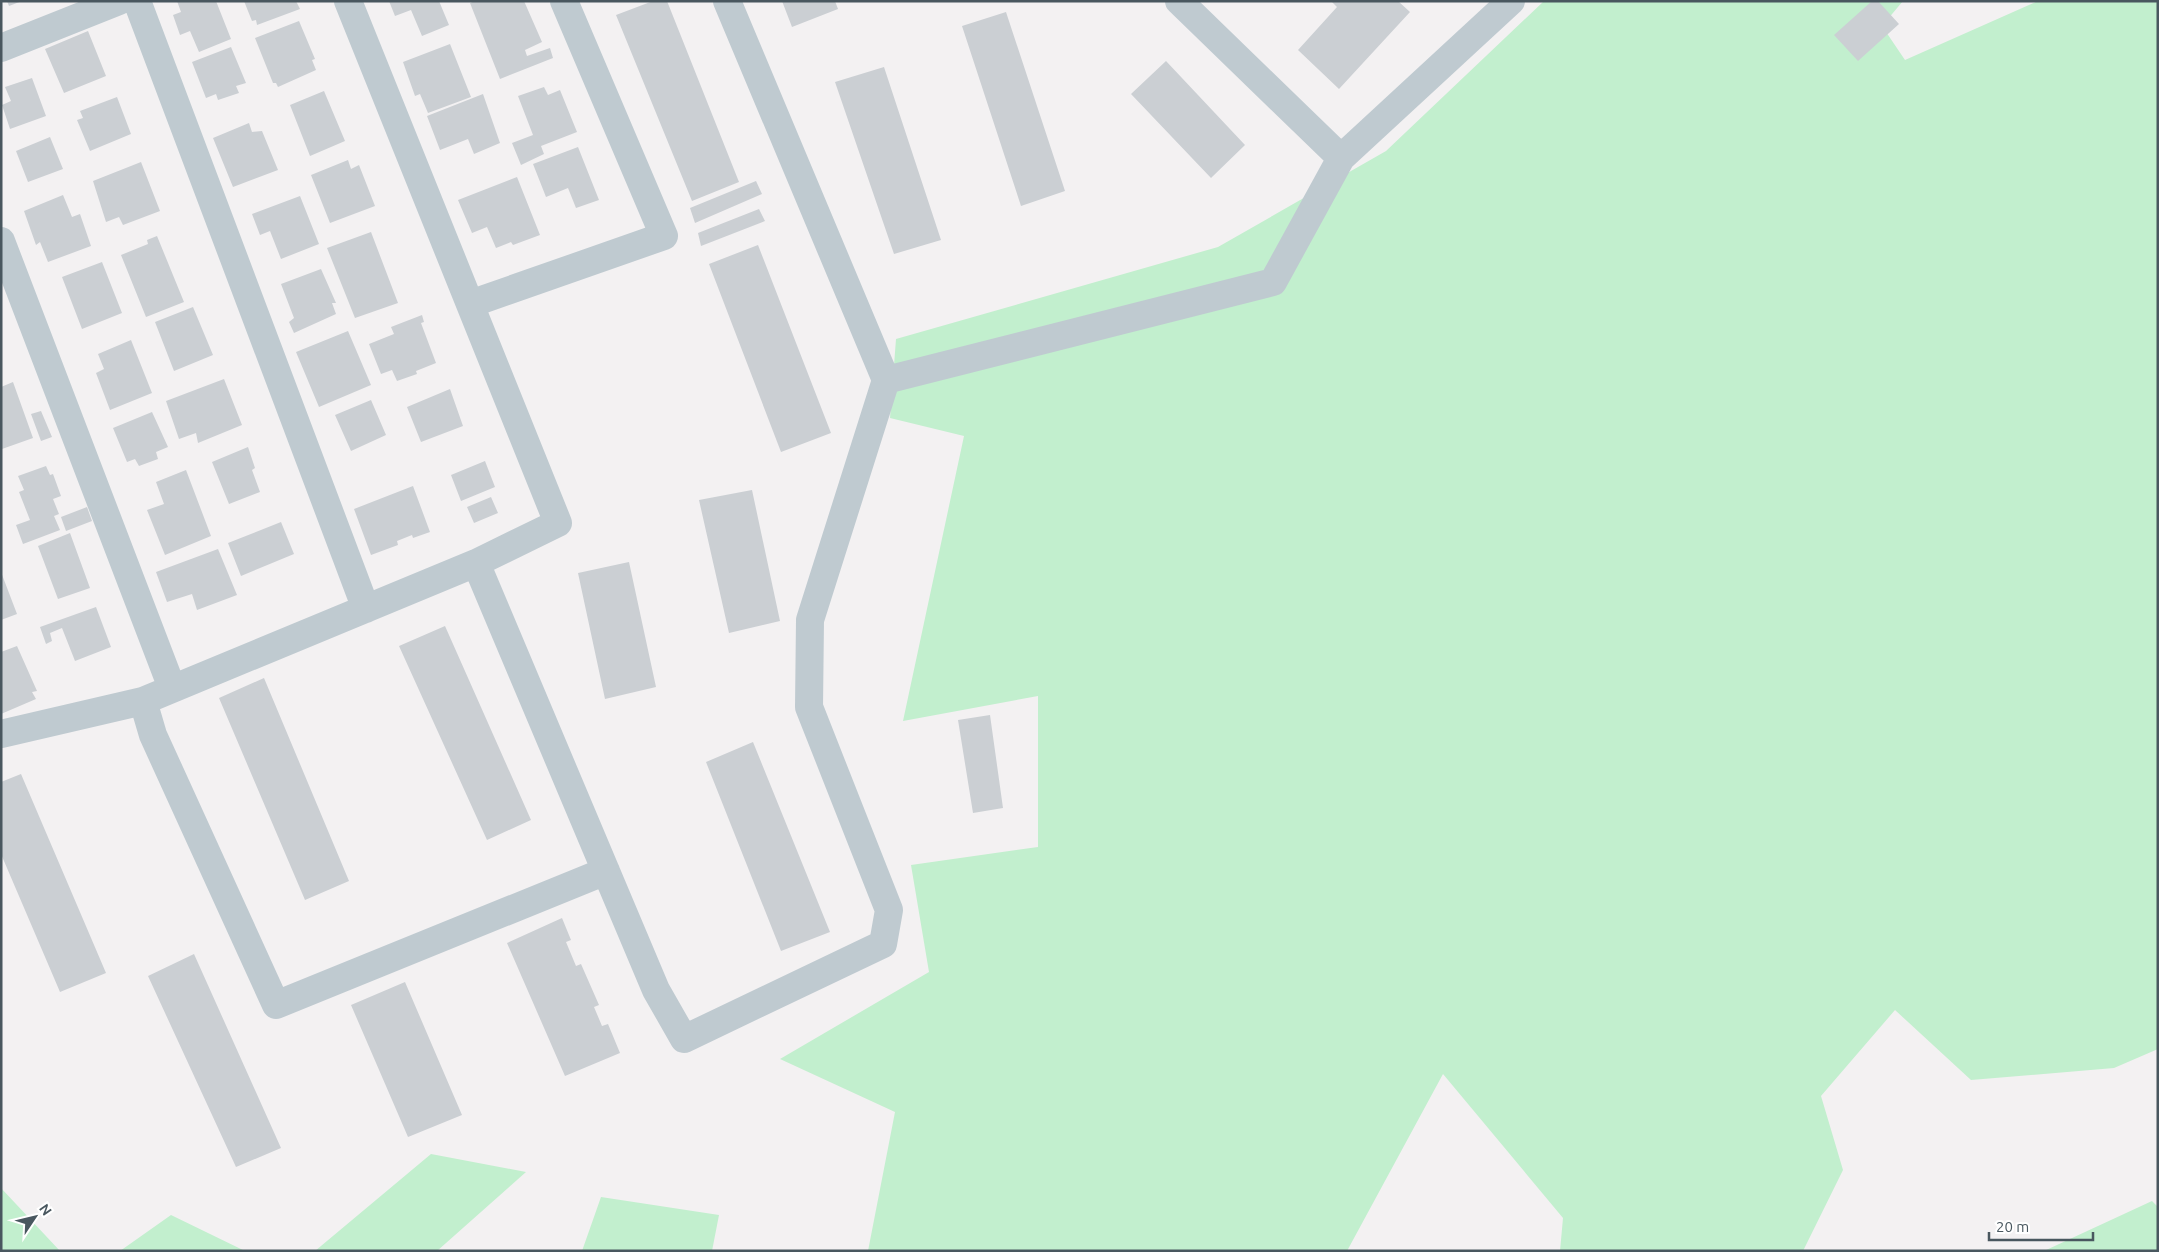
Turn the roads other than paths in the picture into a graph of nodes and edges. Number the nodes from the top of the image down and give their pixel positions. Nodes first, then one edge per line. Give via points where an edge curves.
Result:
1 (119, 1) edge
2 (136, 1) edge
3 (348, 1) edge
4 (564, 1) edge
5 (727, 1) edge
6 (1179, 1) edge
7 (1511, 1) edge
8 (1, 48) edge
9 (1341, 158) junction
10 (1, 241) edge
11 (470, 304) junction
12 (886, 380) junction
13 (476, 563) junction
14 (366, 609) junction
15 (172, 688) junction
16 (143, 701) junction
17 (1, 734) edge
18 (606, 871) junction

1 - 8 street
2 - 14 street
3 - 11 street
4 - 11 street via 664,236
5 - 12 street
6 - 9 street
7 - 9 street
9 - 12 street via 1274,282
10 - 15 street
11 - 13 street via 558,523
12 - 18 street via 810,620 809,706 889,910 883,944 684,1039 656,990
13 - 14 street
13 - 18 street
14 - 15 street
15 - 16 street
16 - 17 street
16 - 18 street via 153,735 276,1006

